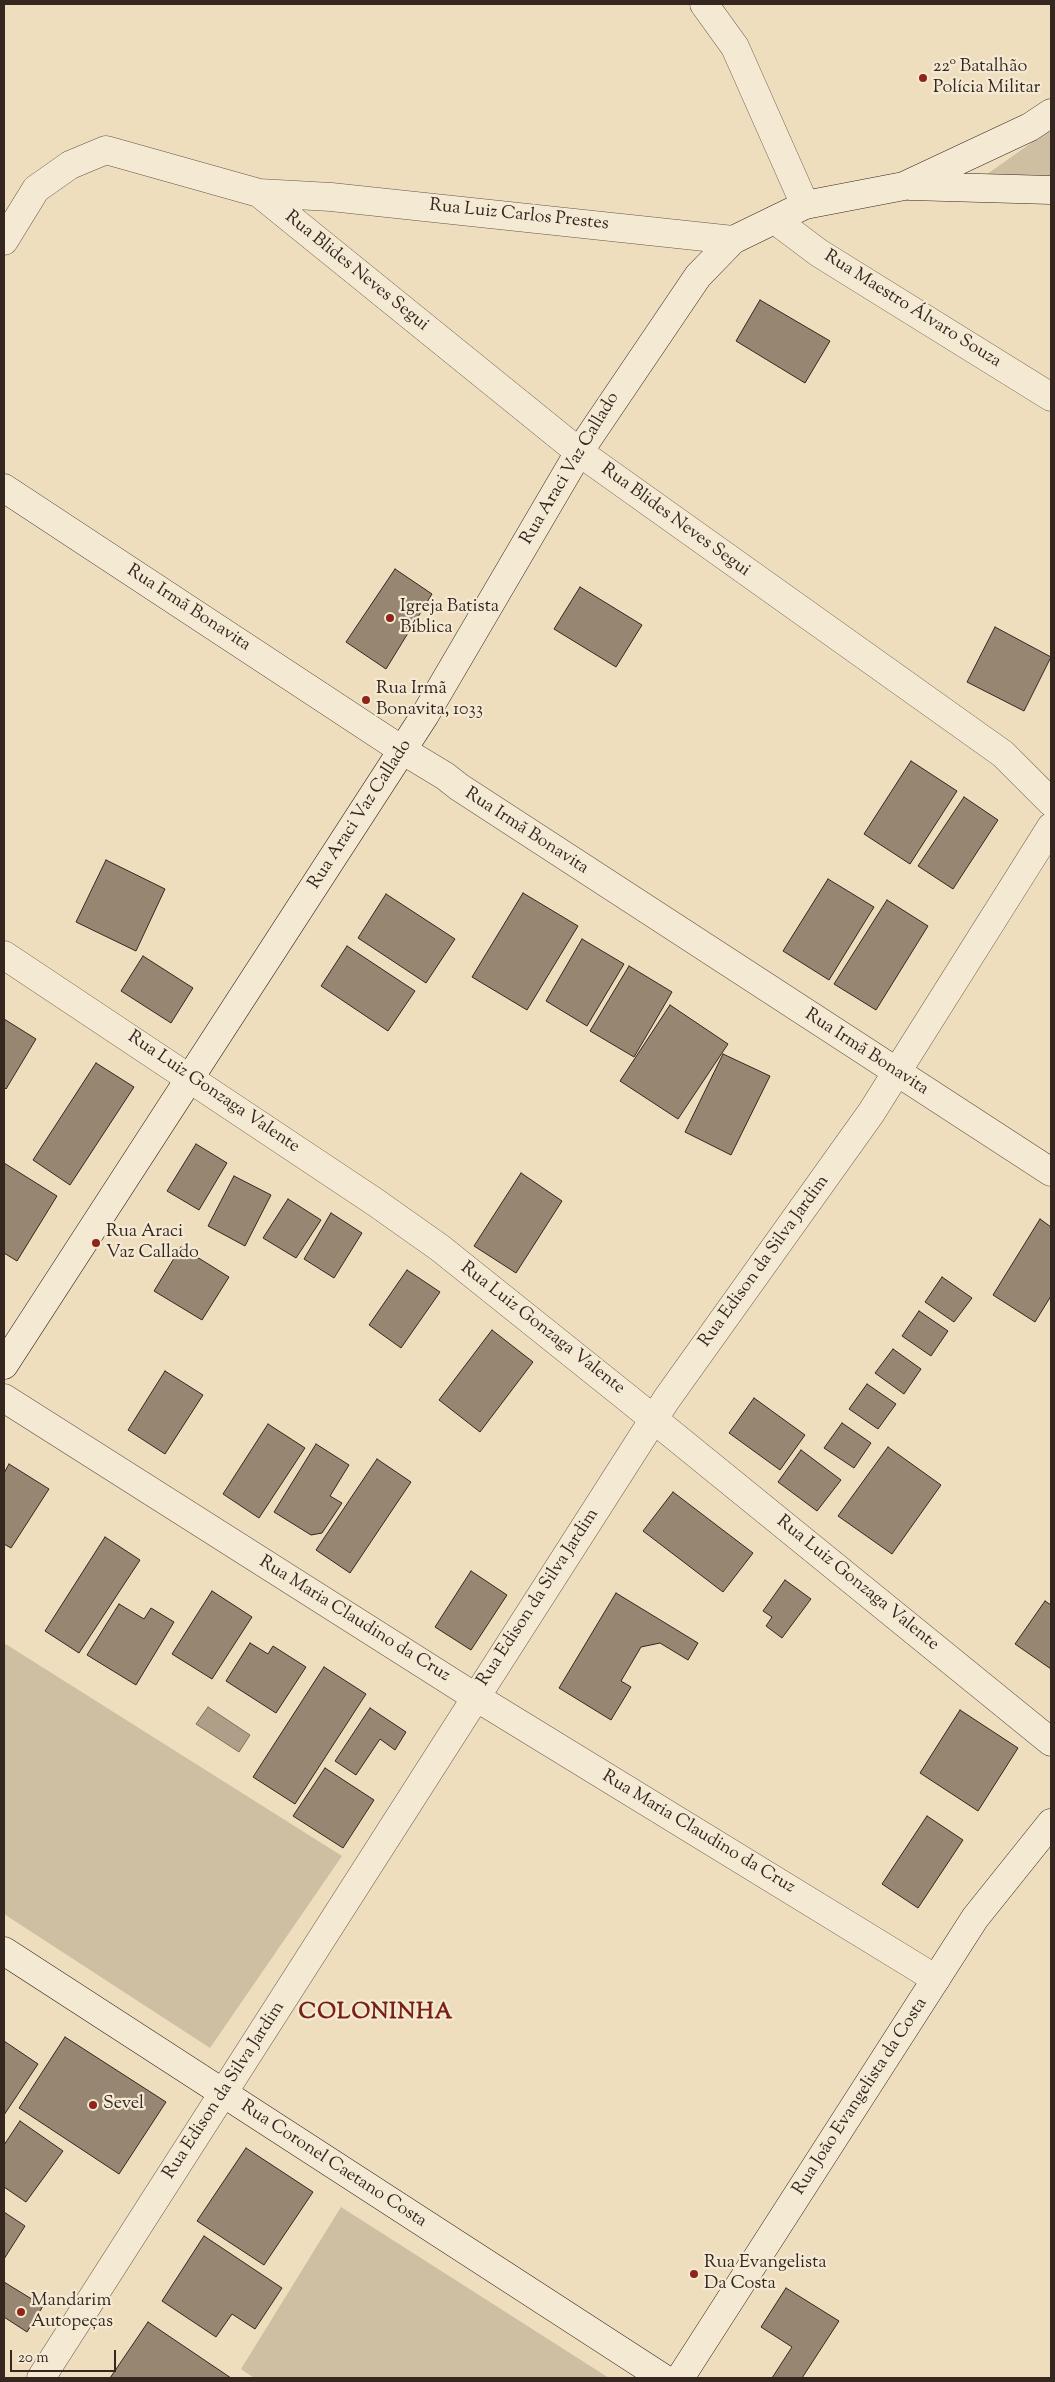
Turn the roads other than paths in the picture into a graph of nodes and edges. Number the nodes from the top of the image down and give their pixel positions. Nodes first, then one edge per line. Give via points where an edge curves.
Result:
1 (704, 4) edge
2 (1051, 112) edge
3 (904, 186) junction
4 (1051, 190) edge
5 (259, 193) junction
6 (805, 205) junction
7 (775, 220) junction
8 (733, 240) junction
9 (4, 241) edge
10 (1051, 396) edge
11 (579, 452) junction
12 (4, 488) edge
13 (402, 750) junction
14 (1051, 802) edge
15 (1051, 827) edge
16 (4, 955) edge
17 (896, 1073) junction
18 (190, 1078) junction
19 (1051, 1172) edge
20 (4, 1365) edge
21 (4, 1398) edge
22 (654, 1419) junction
23 (476, 1697) junction
24 (1051, 1742) edge
25 (1051, 1823) edge
26 (4, 1951) edge
27 (936, 1979) junction
28 (223, 2094) junction
29 (41, 2378) edge
30 (663, 2378) edge
31 (680, 2378) edge

1 - 6 street via 735,47
2 - 3 street via 1030,127
3 - 4 street
3 - 6 street
5 - 8 street, Rua Luiz Carlos Prestes via 331,196
5 - 9 street, Rua Luiz Carlos Prestes via 106,150 70,164 36,189
5 - 11 street, Rua Blides Neves Segui
6 - 7 street
7 - 8 street
7 - 10 street, Rua Maestro Álvaro Souza via 819,253
8 - 11 street, Rua Araci Vaz Callado via 698,276
11 - 13 street, Rua Araci Vaz Callado
11 - 14 street, Rua Blides Neves Segui via 1002,754
12 - 13 street, Rua Irmã Bonavita
13 - 17 street, Rua Irmã Bonavita
13 - 18 street, Rua Araci Vaz Callado
15 - 17 street, Rua Edison da Silva Jardim
16 - 18 street, Rua Luiz Gonzaga Valente
17 - 19 street, Rua Irmã Bonavita
17 - 22 street, Rua Edison da Silva Jardim
18 - 20 street, Rua Araci Vaz Callado
18 - 22 street, Rua Luiz Gonzaga Valente via 440,1248
21 - 23 street, Rua Maria Claudino da Cruz
22 - 23 street, Rua Edison da Silva Jardim
22 - 24 street, Rua Luiz Gonzaga Valente
23 - 27 street, Rua Maria Claudino da Cruz
23 - 28 street, Rua Edison da Silva Jardim
25 - 27 street, Rua João Evangelista da Costa via 975,1918
26 - 28 street, Rua Coronel Caetano Costa
27 - 31 street, Rua João Evangelista da Costa
28 - 29 street, Rua Edison da Silva Jardim
28 - 30 street, Rua Coronel Caetano Costa

